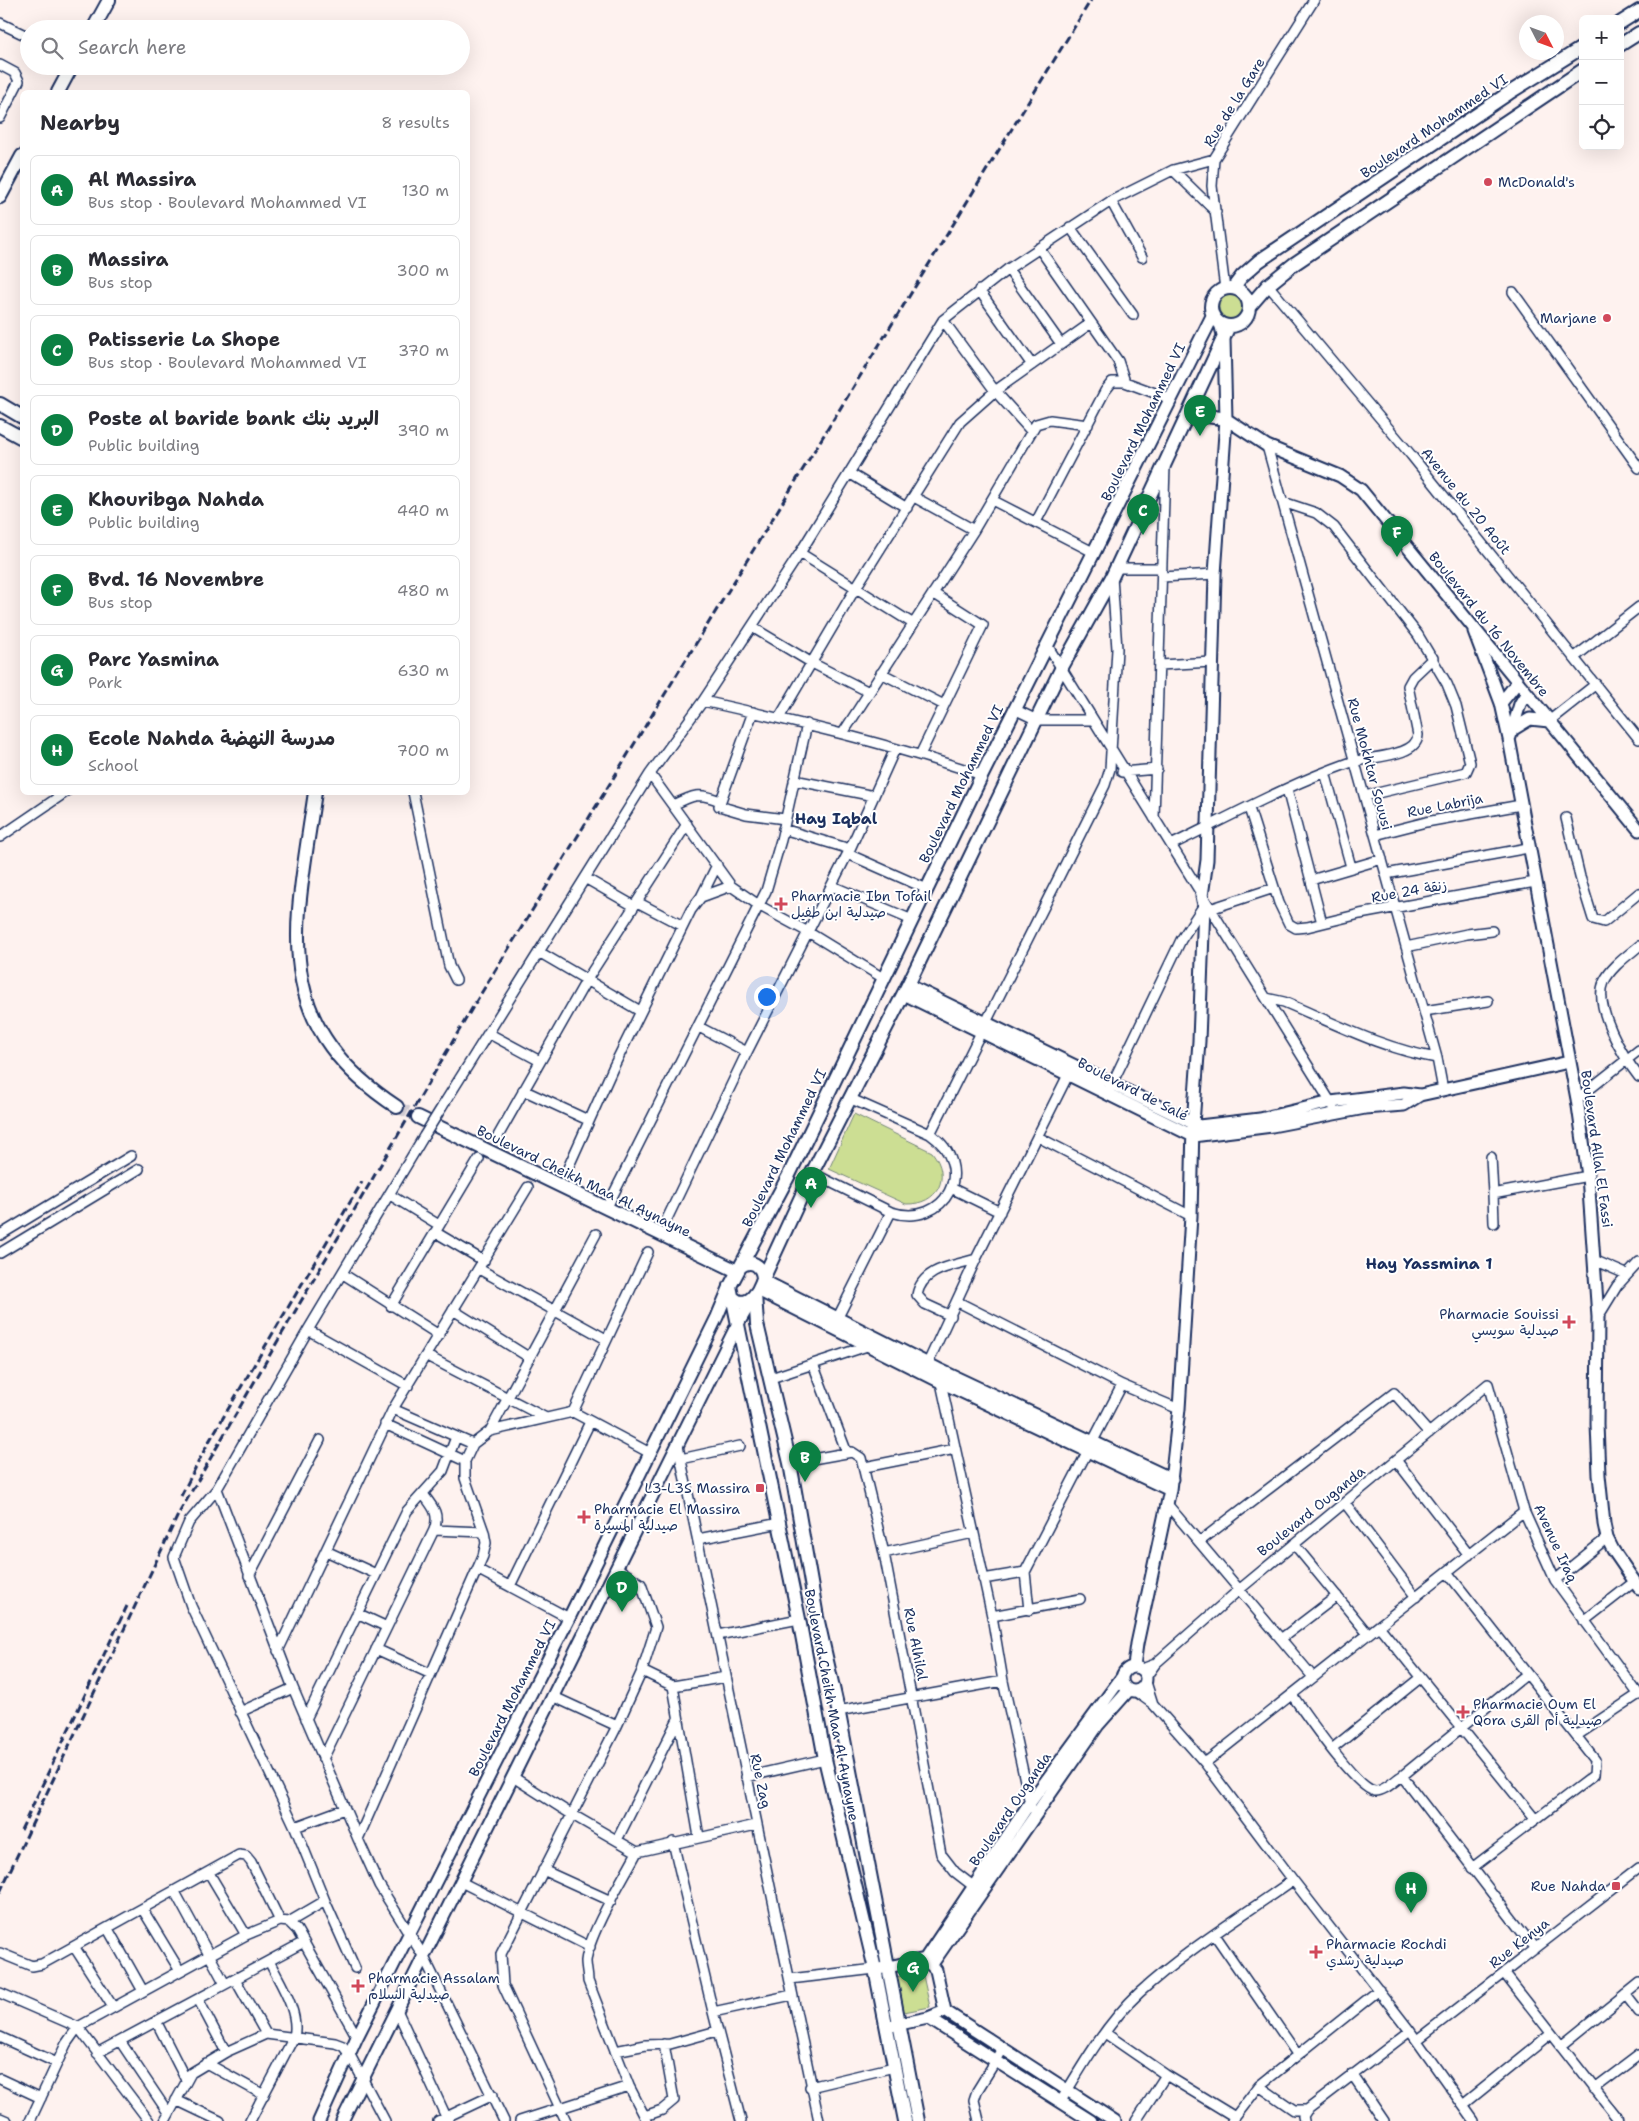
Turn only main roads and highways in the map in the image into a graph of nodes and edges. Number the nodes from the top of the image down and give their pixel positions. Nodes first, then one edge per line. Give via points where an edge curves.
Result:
1 (109, 0) edge
2 (1639, 11) edge
3 (98, 20) edge
4 (1624, 20) edge
5 (1639, 33) edge
6 (1624, 42) edge
7 (1579, 50) edge
8 (1579, 73) edge
9 (67, 75) edge
10 (59, 90) edge
11 (20, 160) edge
12 (0, 197) edge
13 (1229, 289) junction
14 (1250, 307) junction
15 (1221, 321) junction
16 (0, 404) edge
17 (1190, 413) junction
18 (20, 416) edge
19 (1226, 418) road end
20 (0, 426) edge
21 (20, 437) edge
22 (315, 795) edge
23 (397, 1107) tunnel mouth
24 (418, 1117) tunnel mouth
25 (738, 1269) junction
26 (758, 1288) junction
27 (730, 1291) junction
28 (905, 2121) edge
29 (918, 2121) edge

1 - 3 main road
2 - 4 main road
5 - 6 main road
7 - 13 main road, Boulevard Mohammed VI via 1259,262
8 - 14 main road via 1310,253 1268,285
9 - 10 main road
11 - 12 main road
13 - 14 main road via 1243,293
13 - 15 main road via 1213,299
14 - 15 main road via 1244,321
15 - 17 main road via 1224,339
15 - 25 main road, Boulevard Mohammed VI via 1171,399 1093,552 789,1175
16 - 18 main road
17 - 19 main road
17 - 26 main road via 1114,572 1062,667 906,989 849,1098
20 - 21 main road
22 - 23 main road via 297,924 297,954 308,1005 319,1030 334,1051 373,1092
24 - 25 main road, Boulevard Cheikh Maa Al Aynayne
25 - 26 main road, Boulevard Cheikh Maa Al Aynayne via 747,1263 755,1264 761,1270
25 - 27 main road, Boulevard Mohammed VI
26 - 27 main road via 742,1302
26 - 29 main road, Boulevard Cheikh Maa Al Aynayne via 757,1324 790,1463 817,1617
27 - 28 main road, Boulevard Cheikh Maa Al Aynayne via 780,1523 825,1759 875,1969

